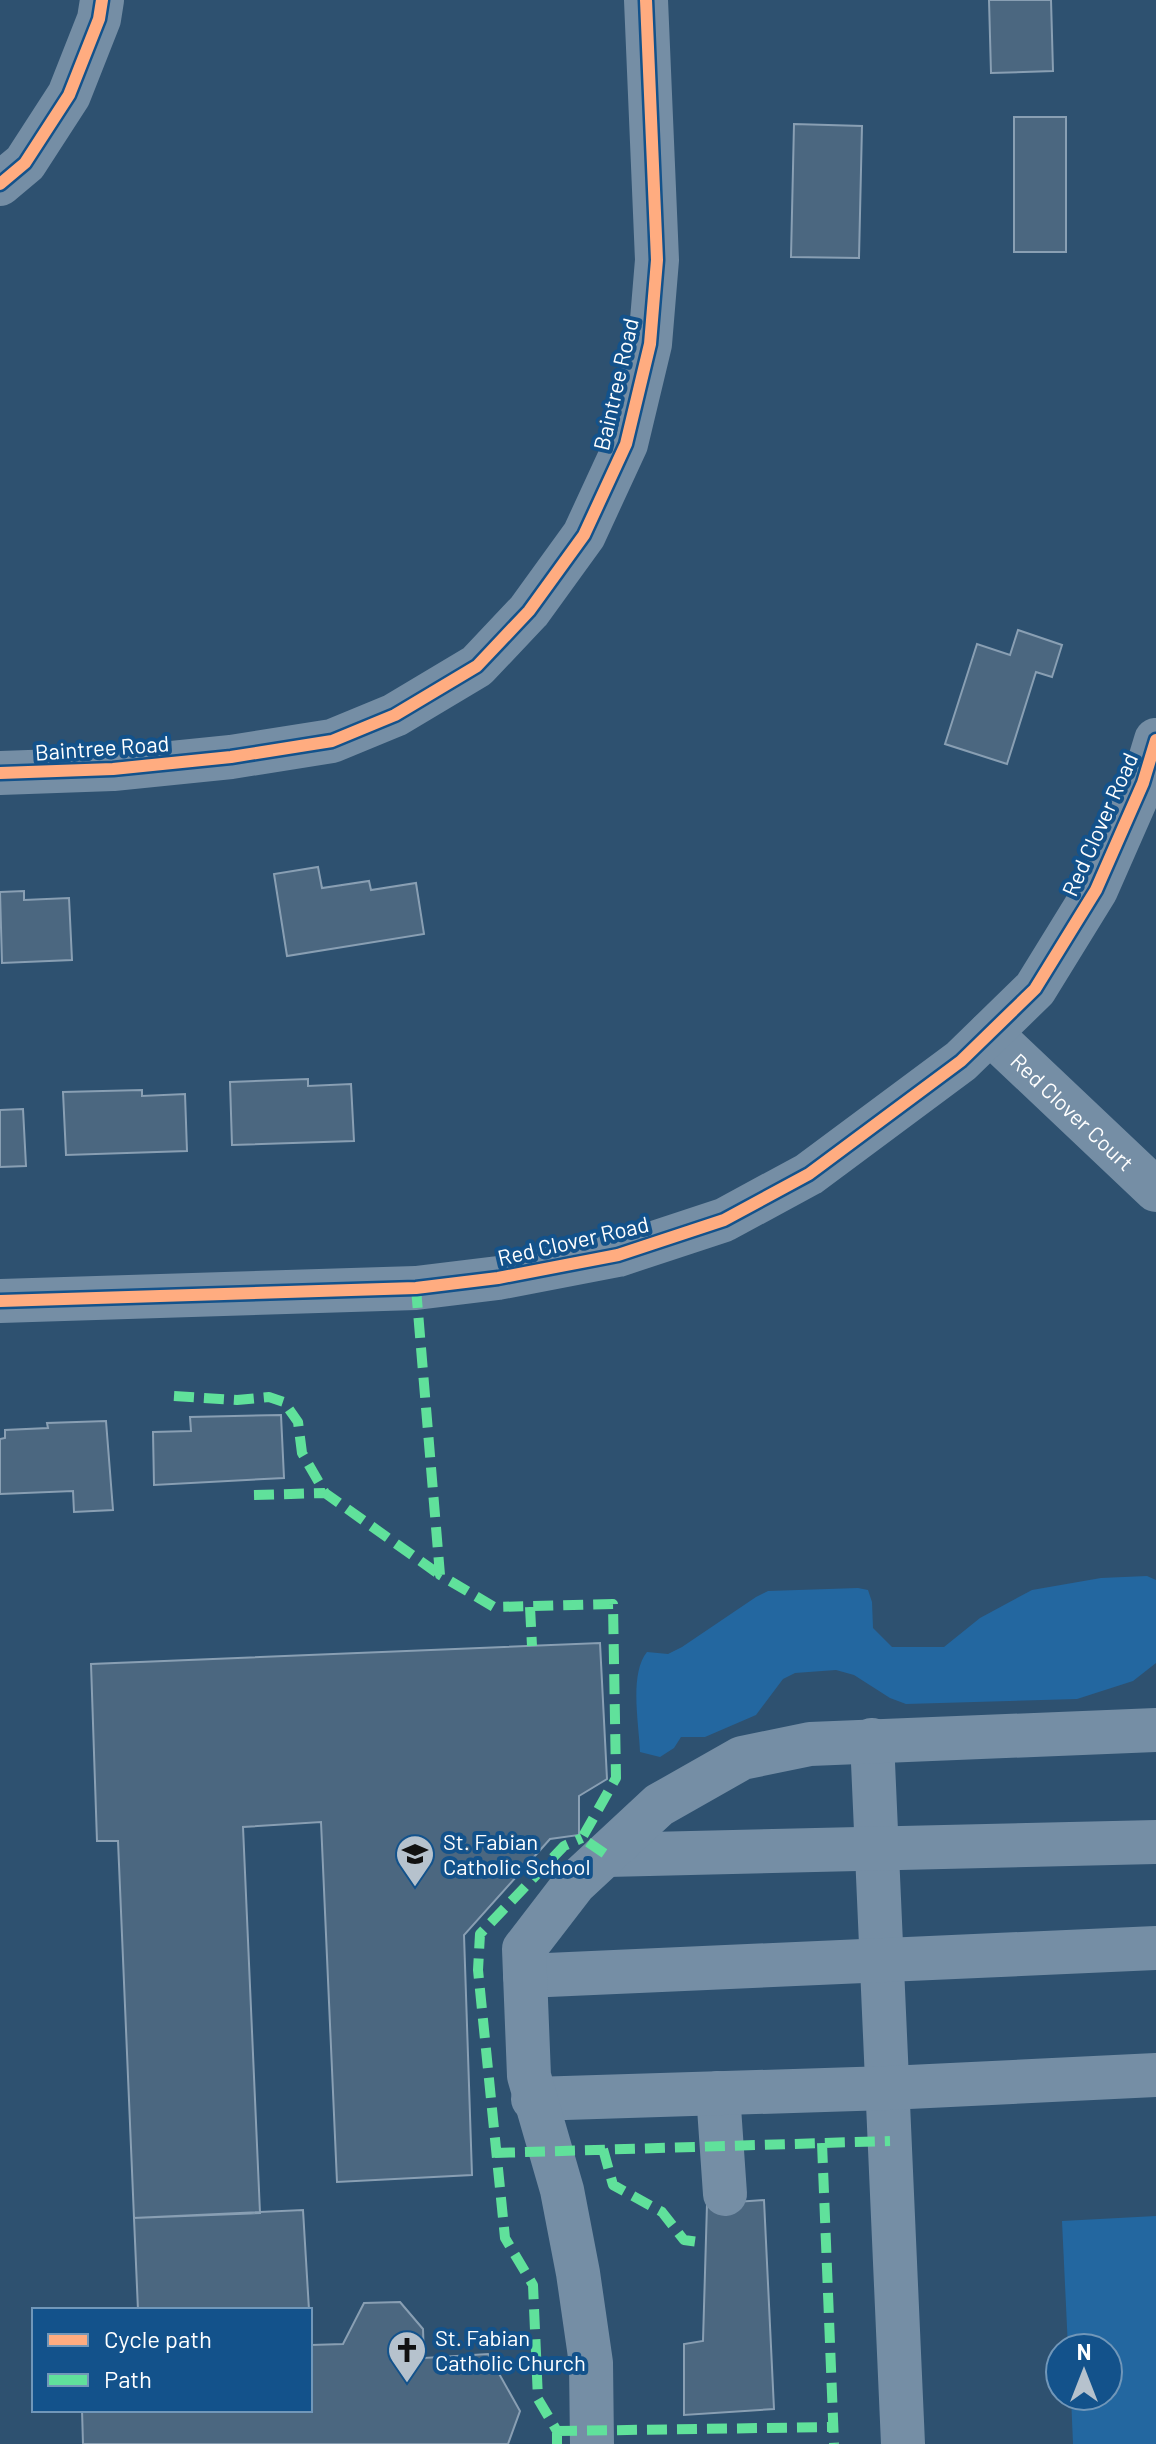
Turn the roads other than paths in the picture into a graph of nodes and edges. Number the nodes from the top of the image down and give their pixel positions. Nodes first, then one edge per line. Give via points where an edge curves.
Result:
1 (102, 0) edge
2 (646, 0) edge
3 (0, 184) edge
4 (1156, 740) edge
5 (0, 773) edge
6 (990, 1033) junction
7 (1156, 1190) edge
8 (0, 1301) edge
9 (1156, 1730) edge
10 (872, 1740) junction
11 (1156, 1842) edge
12 (877, 1850) junction
13 (607, 1855) junction
14 (1156, 1948) edge
15 (882, 1962) junction
16 (525, 1976) junction
17 (1156, 2075) edge
18 (888, 2088) junction
19 (718, 2093) junction
20 (533, 2099) junction
21 (725, 2194) dead end
22 (592, 2444) edge
23 (903, 2444) edge

1 - 3 street via 69,95 25,163
2 - 5 street, Baintree Road via 657,260 650,344 626,444 584,535 529,611 477,666 395,715 332,741 113,769
4 - 6 street, Red Clover Road via 1096,890 1035,989
6 - 7 street, Red Clover Court
6 - 8 street, Red Clover Road via 961,1061 809,1174 724,1220 618,1255 416,1288
9 - 10 street
10 - 12 street
10 - 13 street via 810,1744 742,1758 659,1805
11 - 12 street
12 - 13 street
12 - 15 street
13 - 16 street via 574,1884 524,1949
14 - 15 street
15 - 16 street
15 - 18 street
16 - 20 street
17 - 18 street
18 - 19 street
18 - 23 street
19 - 20 street
19 - 21 street
20 - 22 street via 562,2190 578,2273 591,2363

